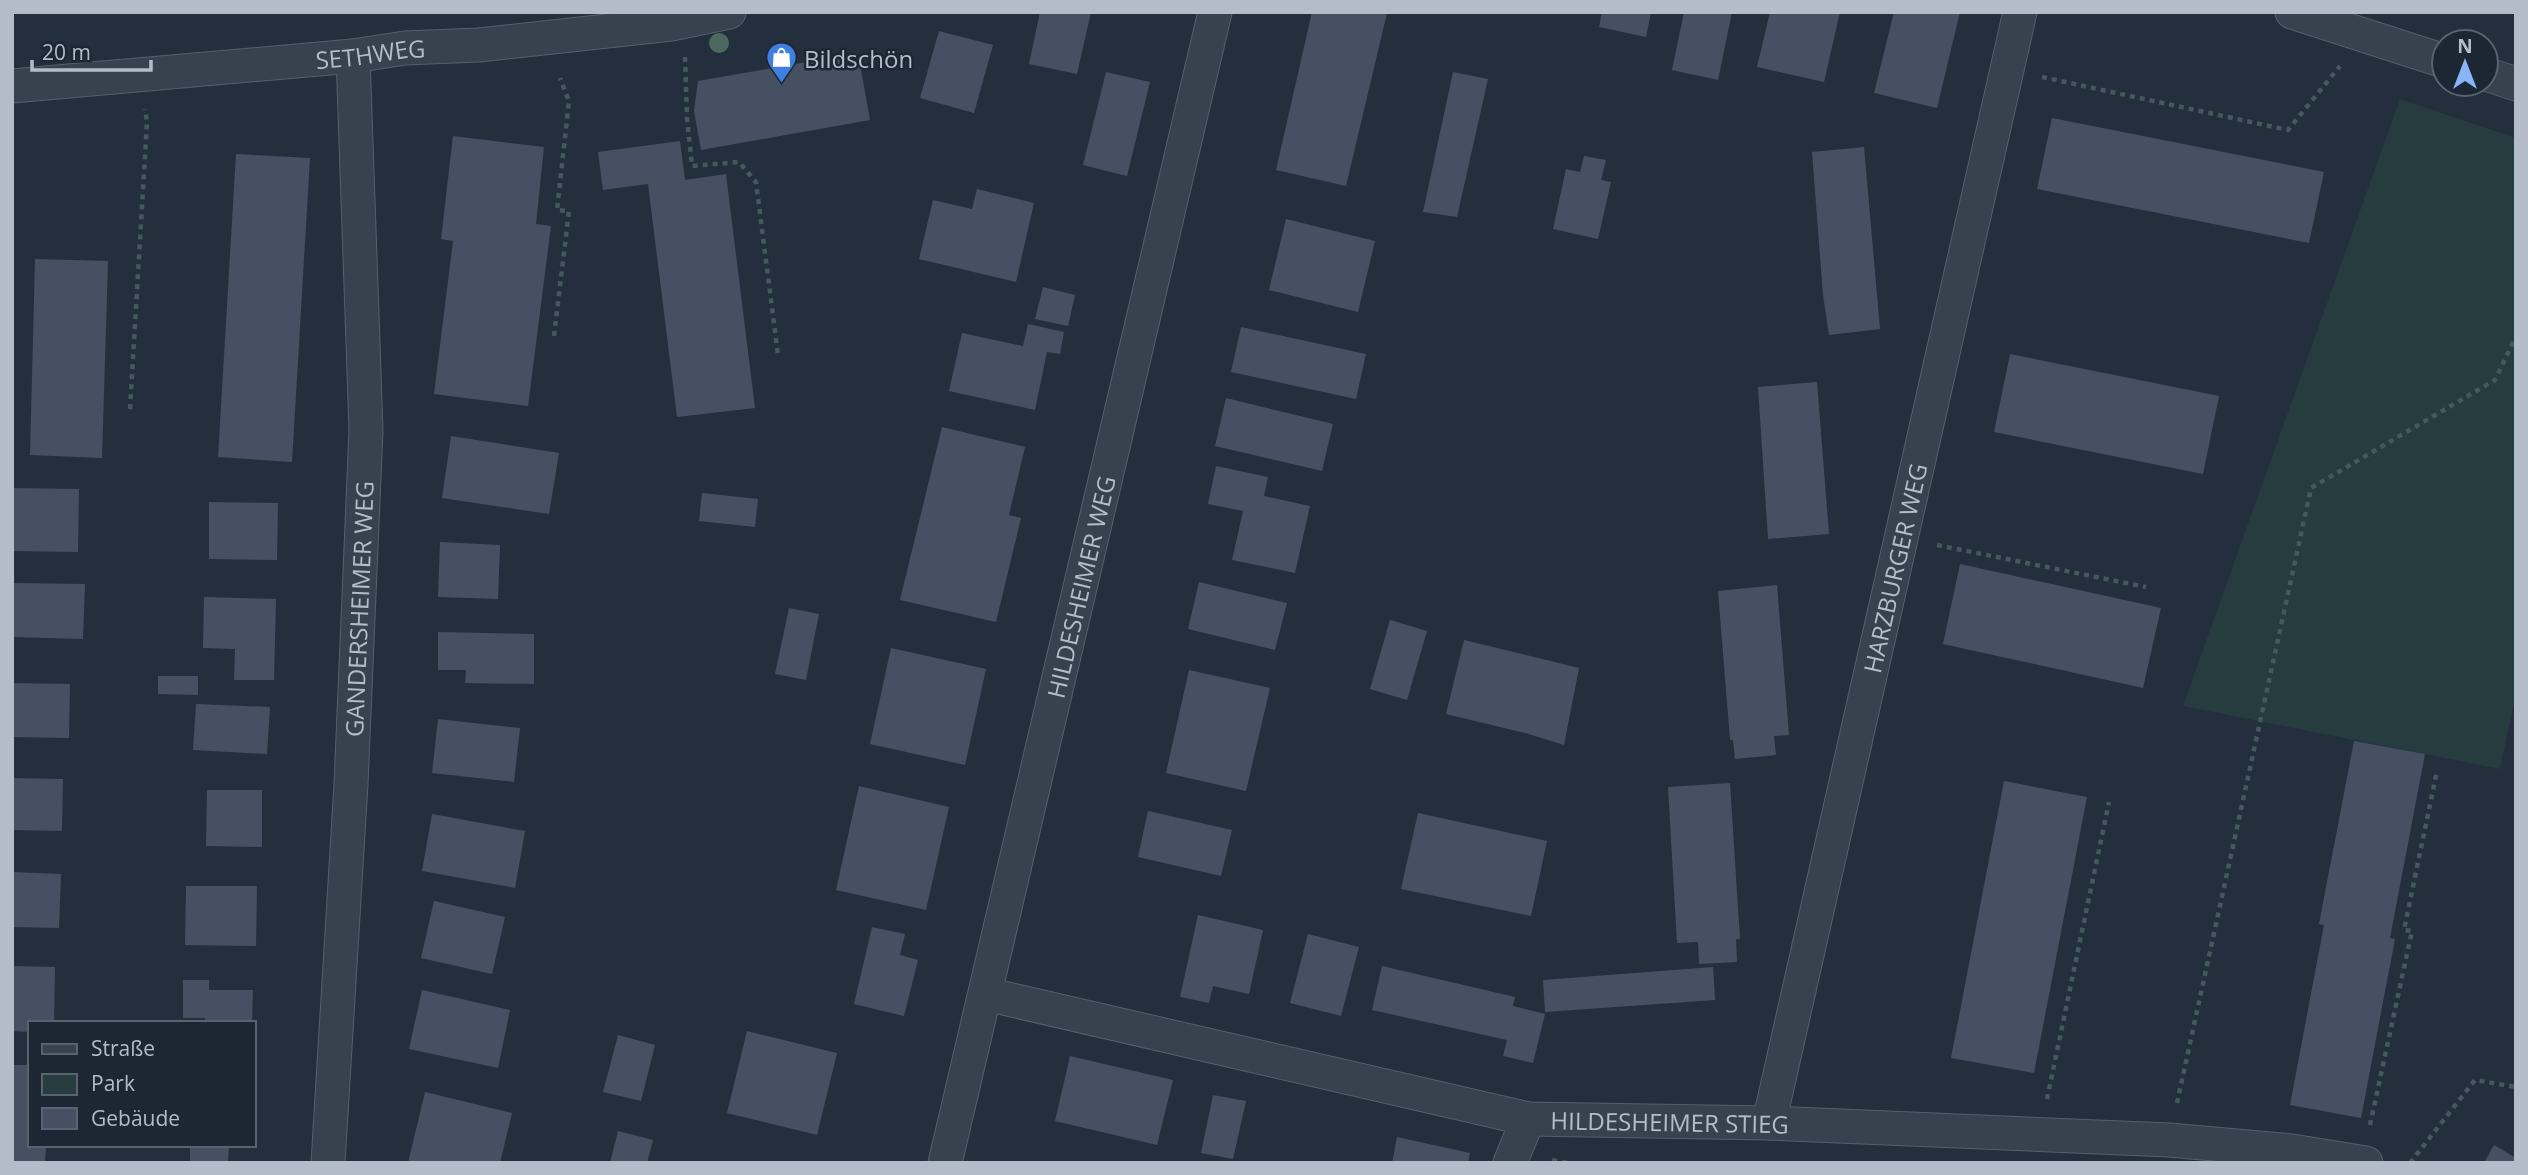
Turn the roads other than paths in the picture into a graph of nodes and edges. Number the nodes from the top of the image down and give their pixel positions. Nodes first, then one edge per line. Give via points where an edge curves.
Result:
1 (729, 12) edge
2 (1215, 12) edge
3 (2020, 12) edge
4 (2291, 12) edge
5 (352, 57) junction
6 (2430, 57) edge
7 (12, 86) edge
8 (986, 994) junction
9 (1528, 1119) junction
10 (1769, 1123) junction
11 (2364, 1162) edge
12 (328, 1163) edge
13 (945, 1163) edge
14 (1510, 1163) edge

1 - 5 street, SETHWEG via 683,22
2 - 8 street, HILDESHEIMER WEG
3 - 10 street, HARZBURGER WEG
4 - 6 street
5 - 7 street, SETHWEG
5 - 12 street, GANDERSHEIMER WEG via 366,430
8 - 9 street, HILDESHEIMER STIEG
8 - 13 street, HILDESHEIMER WEG
9 - 10 street, HILDESHEIMER STIEG
9 - 14 street
10 - 11 street, HILDESHEIMER STIEG via 2169,1140

